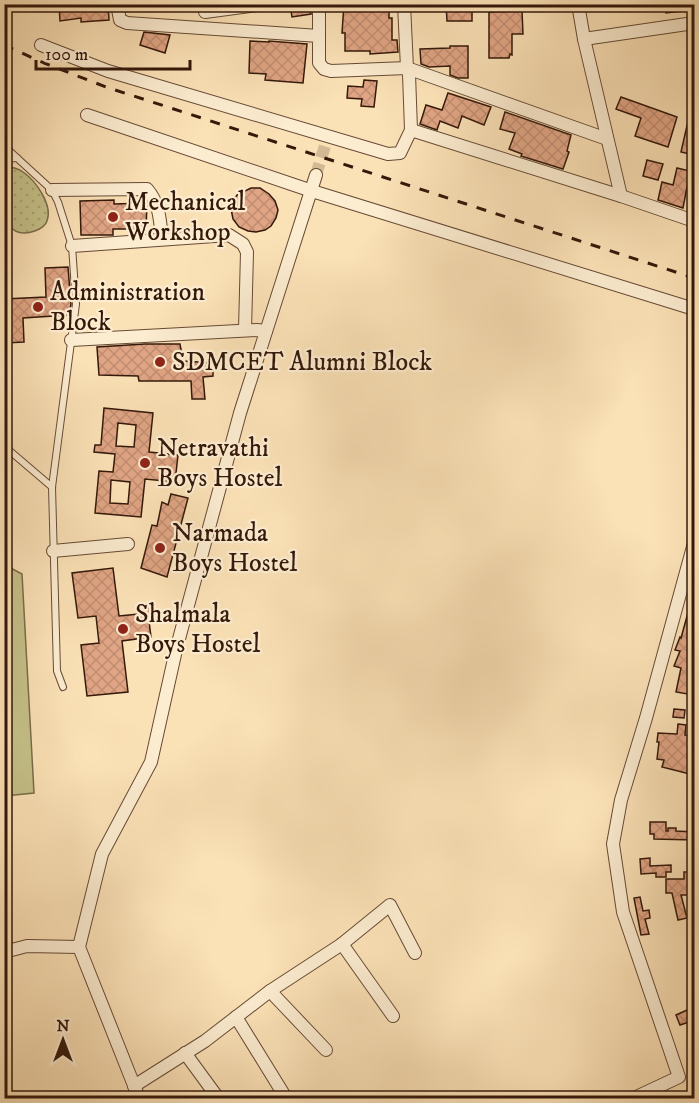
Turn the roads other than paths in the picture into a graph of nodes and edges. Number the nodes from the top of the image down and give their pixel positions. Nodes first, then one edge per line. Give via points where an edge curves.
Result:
1 (117, 4) edge
2 (204, 4) edge
3 (264, 4) edge
4 (320, 4) edge
5 (404, 4) edge
6 (578, 4) edge
7 (694, 23) edge
8 (319, 36) junction
9 (584, 39) junction
10 (41, 45) dead end
11 (406, 68) junction
12 (87, 115) dead end
13 (411, 130) junction
14 (607, 140) junction
15 (4, 146) edge
16 (17, 158) junction
17 (4, 159) edge
18 (316, 175) tunnel mouth
19 (52, 190) junction
20 (312, 192) junction
21 (621, 196) junction
22 (694, 221) edge
23 (162, 239) junction
24 (72, 246) junction
25 (694, 309) edge
26 (245, 330) junction
27 (266, 331) junction
28 (71, 340) junction
29 (4, 446) edge
30 (52, 487) junction
31 (694, 543) edge
32 (128, 544) dead end
33 (53, 551) junction
34 (63, 687) dead end
35 (342, 944) junction
36 (79, 947) junction
37 (4, 952) edge
38 (415, 952) dead end
39 (270, 991) junction
40 (393, 1016) dead end
41 (236, 1017) junction
42 (326, 1050) dead end
43 (185, 1053) junction
44 (134, 1086) junction
45 (139, 1098) edge
46 (218, 1098) edge
47 (286, 1098) edge
48 (634, 1098) edge

1 - 8 street via 120,20 127,23
2 - 3 street via 205,12
4 - 8 street
5 - 11 street
6 - 9 street
7 - 9 street
8 - 11 street via 319,63 324,69
9 - 14 street
10 - 13 street via 108,71 388,154 400,153
11 - 13 street
11 - 14 street
12 - 20 street
13 - 21 street
14 - 21 street
15 - 16 lane
16 - 17 lane
16 - 19 lane
18 - 20 street
19 - 23 street via 147,189 160,214
19 - 24 lane
20 - 25 street
20 - 27 street
21 - 22 street
23 - 24 street
23 - 26 street via 229,235 243,244 247,252
24 - 28 lane via 76,304
26 - 27 street
26 - 28 street
27 - 36 street via 176,650 151,762 102,854
28 - 30 lane
29 - 30 lane
30 - 33 lane
31 - 48 street via 621,800 613,844 623,912 679,1077
32 - 33 street
33 - 34 lane via 57,671
35 - 38 street via 390,905
35 - 39 street
35 - 40 street
36 - 37 street via 27,946
36 - 44 street
39 - 41 street
39 - 42 street
41 - 43 street
41 - 47 street
43 - 44 street
43 - 46 street
44 - 45 street

